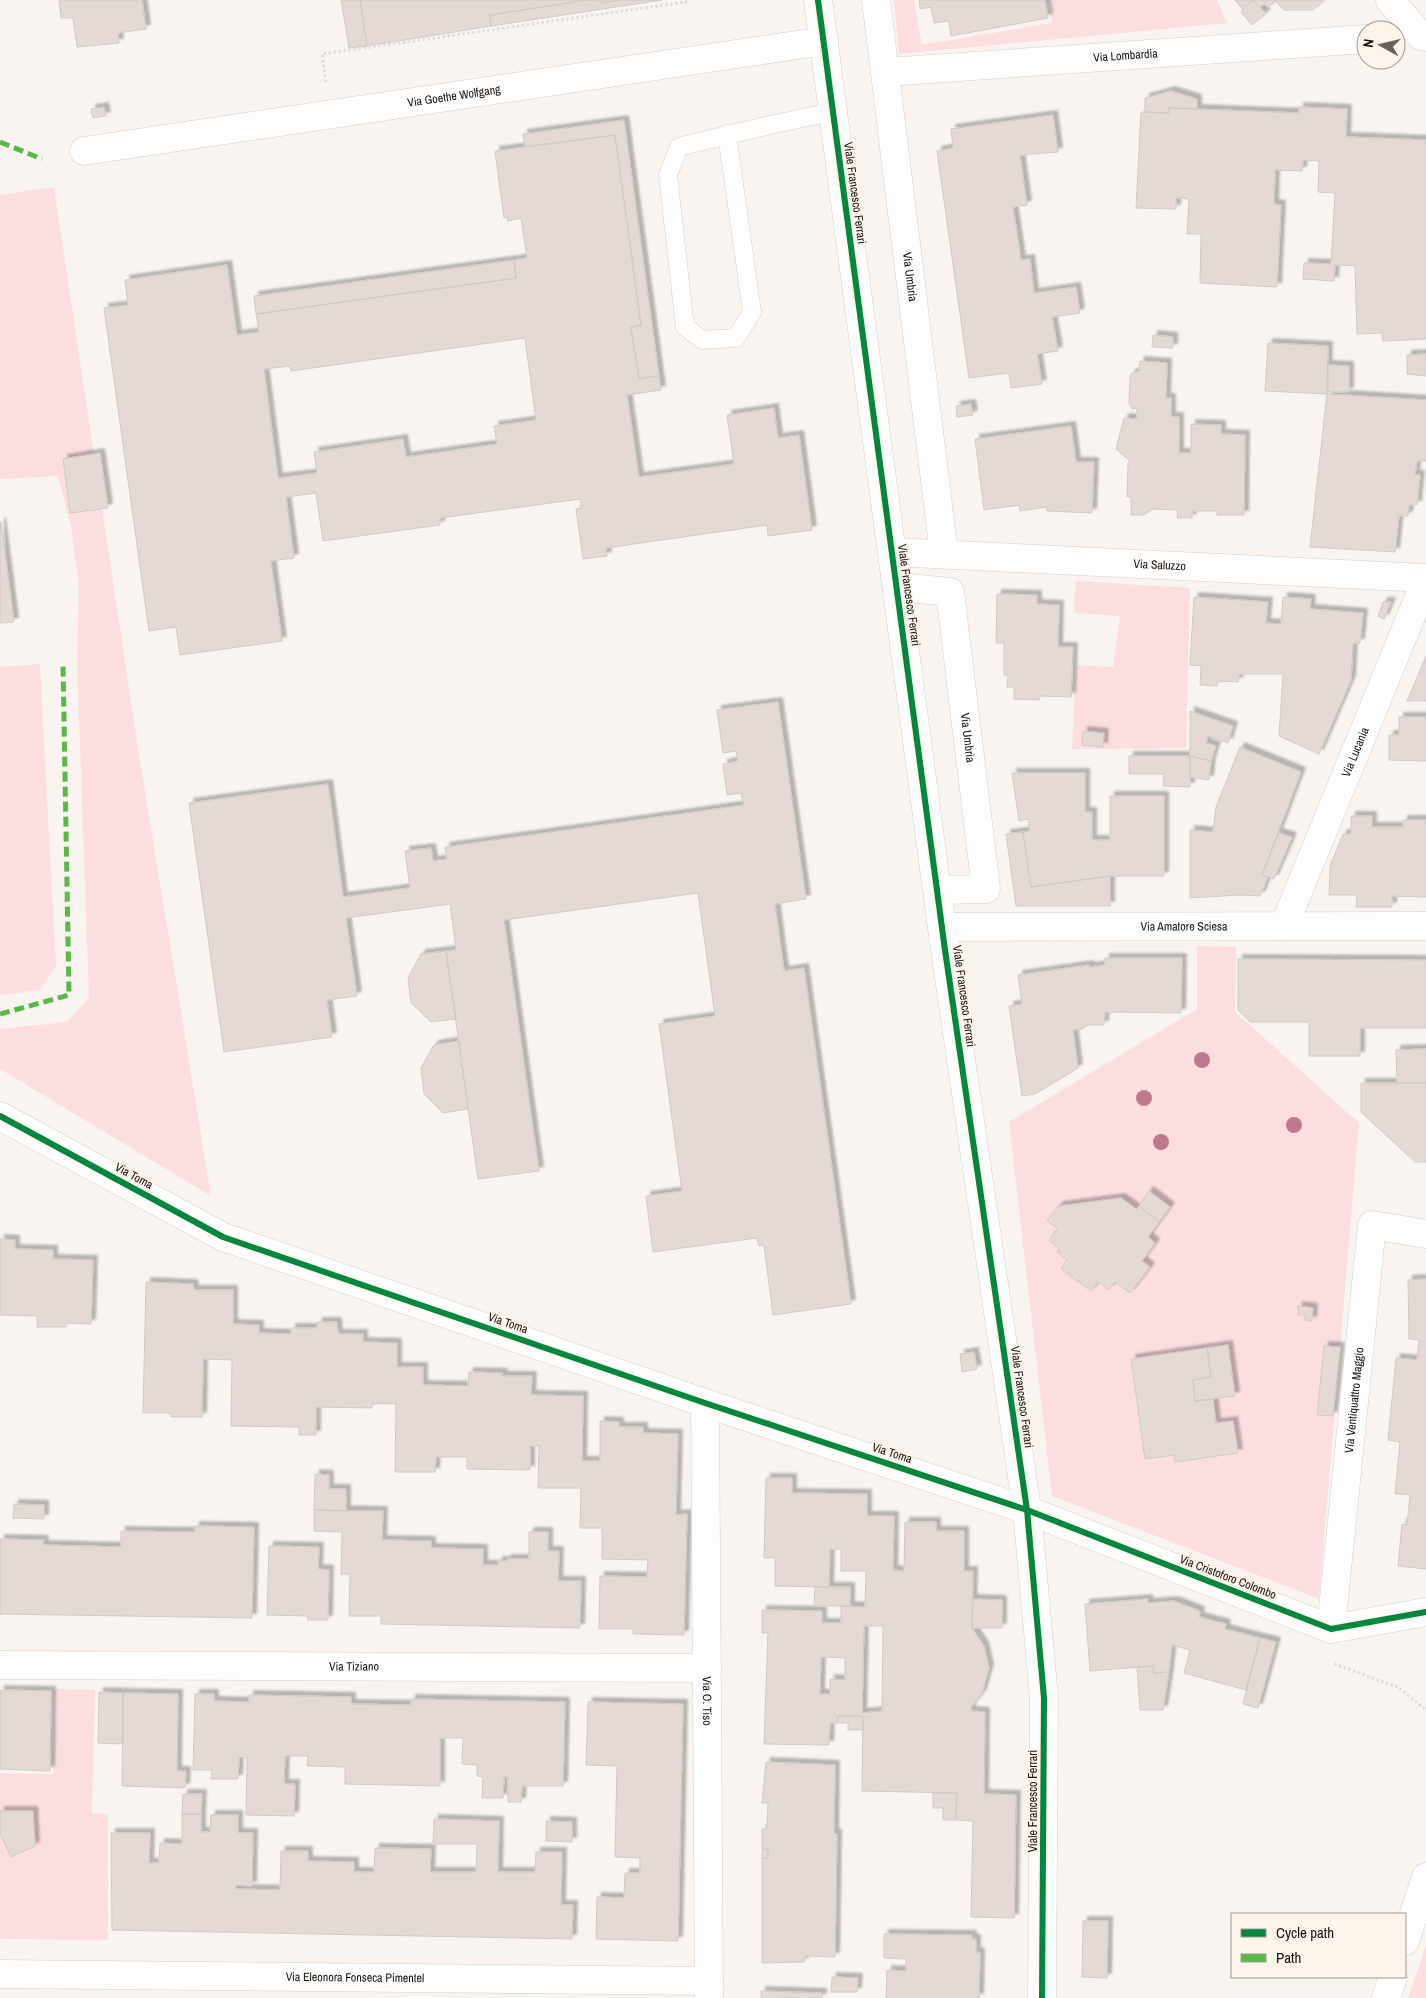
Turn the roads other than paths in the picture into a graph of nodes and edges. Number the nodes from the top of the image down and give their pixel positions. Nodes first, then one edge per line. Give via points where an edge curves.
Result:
1 (818, 0) edge
2 (876, 0) edge
3 (1390, 0) edge
4 (1414, 36) edge
5 (1356, 40) edge
6 (824, 41) junction
7 (886, 72) junction
8 (833, 112) junction
9 (727, 134) junction
10 (84, 151) dead end
11 (892, 552) junction
12 (944, 554) junction
13 (1426, 579) edge
14 (898, 587) junction
15 (938, 890) junction
16 (1284, 926) junction
17 (1426, 926) edge
18 (942, 927) junction
19 (0, 1116) edge
20 (1426, 1234) edge
21 (705, 1402) junction
22 (1027, 1510) junction
23 (1426, 1612) edge
24 (1331, 1629) junction
25 (0, 1665) edge
26 (707, 1668) junction
27 (1426, 1877) edge
28 (1406, 1938) edge
29 (0, 1974) edge
30 (1393, 1978) edge
31 (75, 1986) edge
32 (709, 1989) edge
33 (1042, 1998) edge
34 (1386, 1998) edge

1 - 6 street, Viale Francesco Ferrari
2 - 7 street, Via Umbria
3 - 4 street
5 - 7 street, Via Lombardia
6 - 8 street, Viale Francesco Ferrari
6 - 10 street, Via Goethe Wolfgang
7 - 12 street, Via Umbria
8 - 9 lane
8 - 11 street, Viale Francesco Ferrari
9 - 9 lane via 679,147 668,176 685,327 703,340 736,338 752,312
11 - 12 street, Via Saluzzo
11 - 14 street, Viale Francesco Ferrari
12 - 13 street, Via Saluzzo
13 - 16 street, Via Lucania
14 - 15 street, Viale Francesco Ferrari
14 - 15 street, Via Umbria via 950,592 986,889
15 - 18 street, Viale Francesco Ferrari
16 - 17 street, Via Amatore Sciesa
16 - 18 street, Via Amatore Sciesa
18 - 22 street, Viale Francesco Ferrari
19 - 21 street, Via Toma via 223,1237
20 - 24 street, Via Ventiquattro Maggio via 1372,1225
21 - 22 street, Via Toma
21 - 26 street, Via O. Tiso
22 - 24 street, Via Cristoforo Colombo
22 - 33 street, Viale Francesco Ferrari via 1044,1698
23 - 24 street
25 - 26 street, Via Tiziano
26 - 32 street, Via O. Tiso
27 - 28 street
29 - 31 street, Via Eleonora Fonseca Pimentel
30 - 34 street
31 - 32 street, Via Eleonora Fonseca Pimentel

